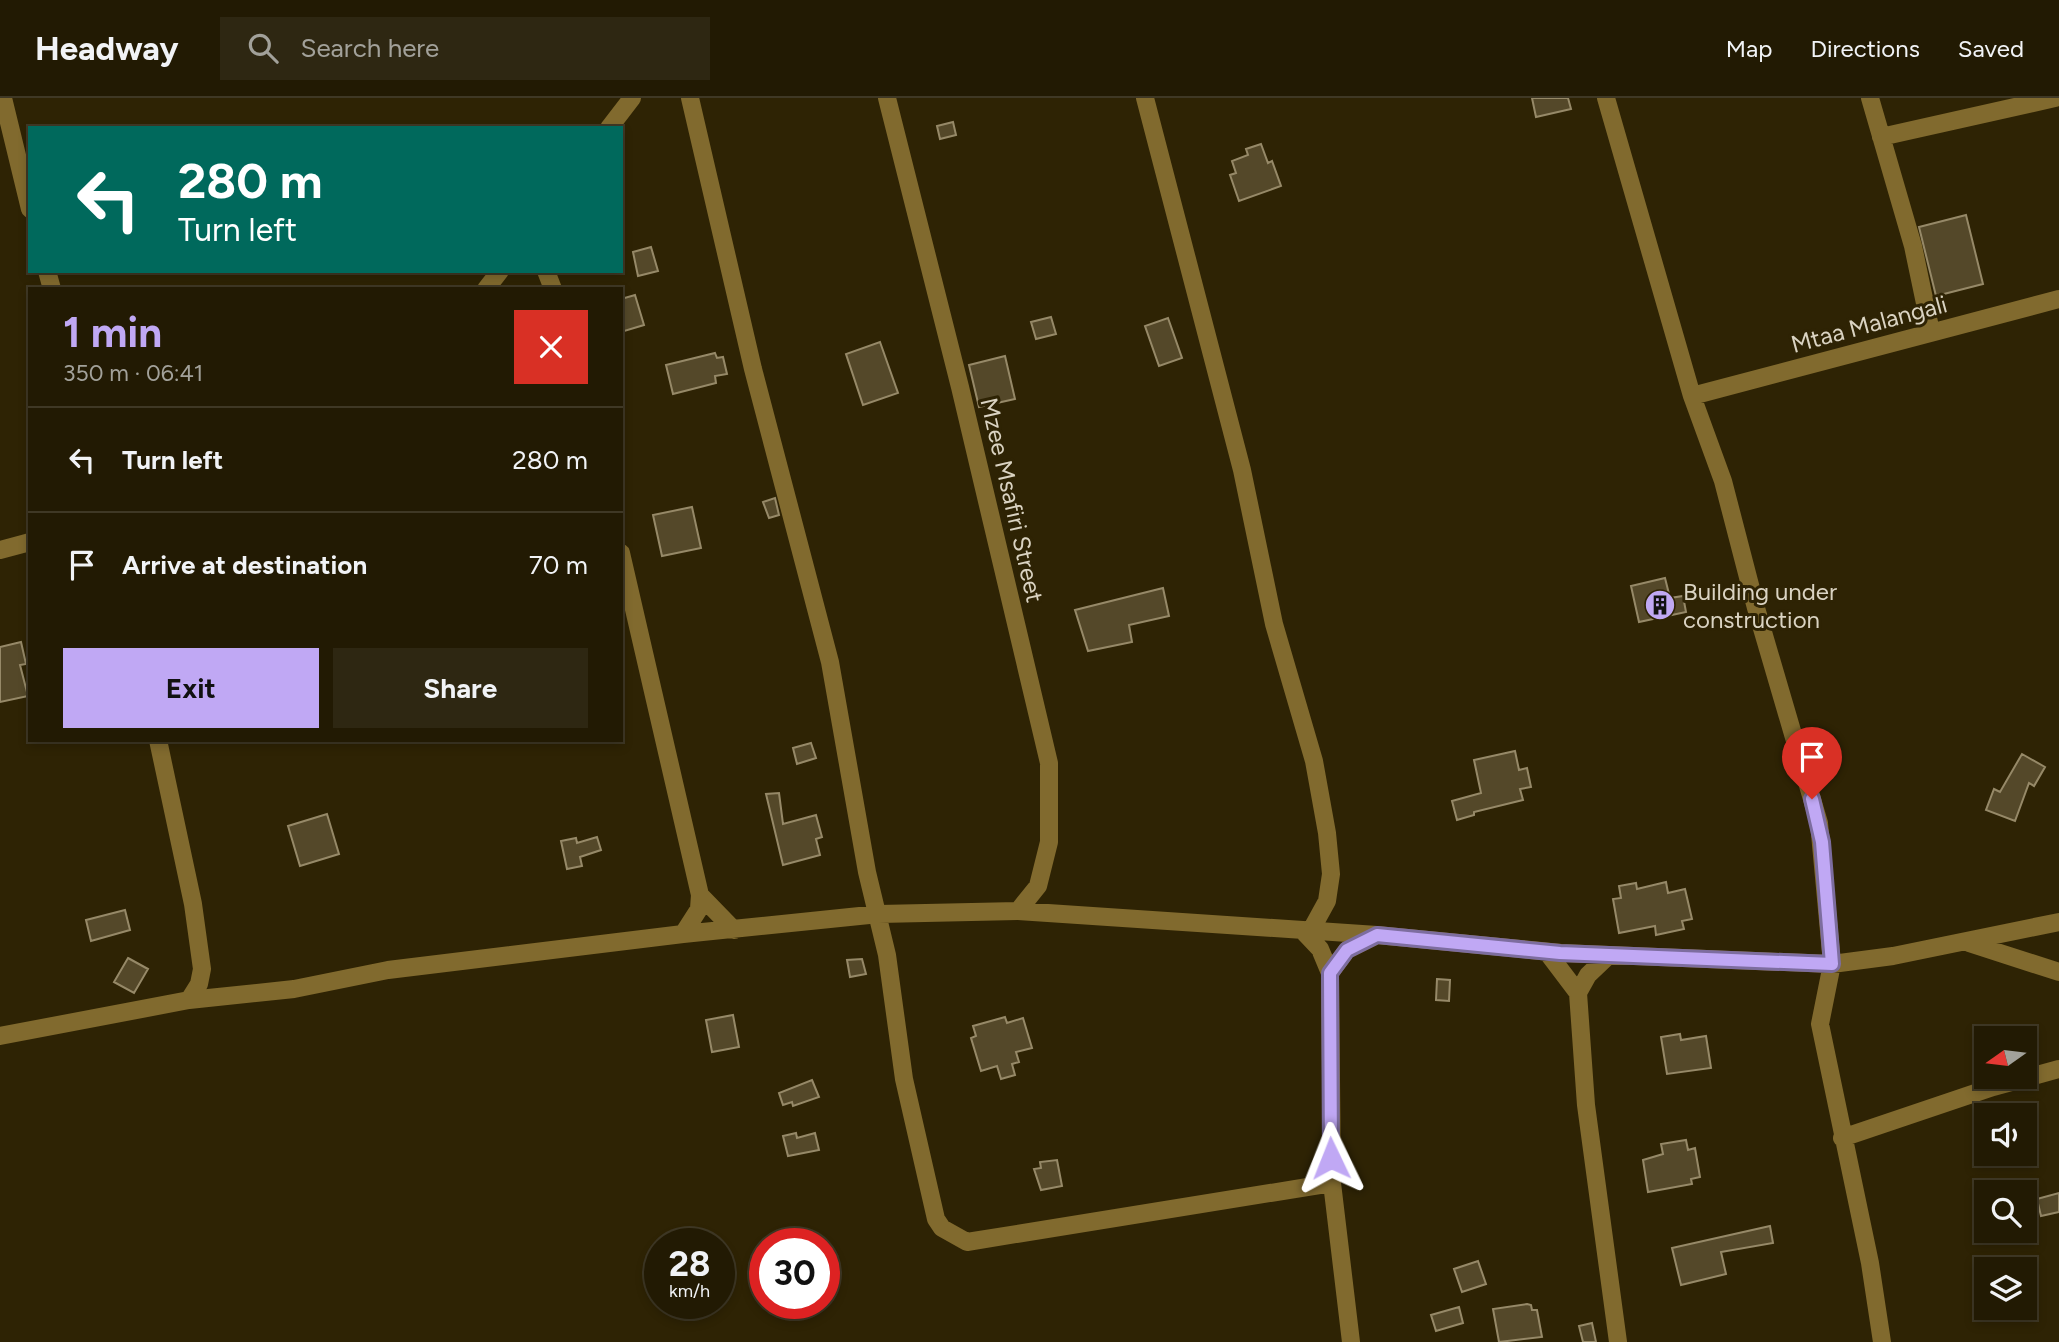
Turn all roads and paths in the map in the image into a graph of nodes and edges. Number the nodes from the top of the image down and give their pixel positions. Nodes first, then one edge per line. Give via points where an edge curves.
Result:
1 (3, 98) edge
2 (632, 98) edge
3 (690, 98) edge
4 (887, 98) edge
5 (1145, 98) edge
6 (1606, 98) edge
7 (1870, 98) edge
8 (2055, 98) edge
9 (611, 126) edge
10 (1881, 137) junction
11 (28, 201) edge
12 (498, 273) edge
13 (488, 287) edge
14 (2059, 299) edge
15 (1931, 332) junction
16 (1692, 396) junction
17 (28, 543) edge
18 (0, 550) edge
19 (623, 562) edge
20 (158, 742) edge
21 (700, 895) junction
22 (1018, 911) junction
23 (879, 914) junction
24 (2059, 922) edge
25 (734, 930) junction
26 (1307, 931) junction
27 (683, 934) junction
28 (1377, 935) junction
29 (1965, 942) junction
30 (1547, 953) junction
31 (1608, 956) junction
32 (1832, 964) junction
33 (2059, 972) edge
34 (1330, 973) junction
35 (1578, 993) junction
36 (189, 1000) junction
37 (0, 1036) edge
38 (2059, 1069) edge
39 (1842, 1138) junction
40 (1332, 1183) junction
41 (1351, 1342) edge
42 (1618, 1342) edge
43 (1882, 1342) edge

1 - 11 street
2 - 9 street
3 - 23 street via 753,369 830,662 867,872
4 - 22 street, Mzee Msafiri Street via 1049,764 1049,842 1038,886
5 - 26 street via 1242,470 1275,624 1314,761 1331,874 1327,901
6 - 16 street
7 - 10 street
8 - 10 street
10 - 15 street via 1913,246
12 - 13 street
14 - 15 street, Mtaa Malangali
15 - 16 street, Mtaa Malangali
16 - 32 street via 1723,481 1819,823
17 - 18 street
19 - 21 street
20 - 36 street via 202,969
21 - 25 street
21 - 27 street via 699,909
22 - 23 street
22 - 26 street
23 - 25 street
23 - 40 street via 904,1079 936,1219 956,1238 967,1242
24 - 29 street
25 - 27 street
26 - 28 street
26 - 34 street
27 - 36 street
28 - 30 street
28 - 34 street via 1347,950
29 - 32 street
29 - 33 street
30 - 31 street
30 - 35 street
31 - 32 street
31 - 35 street via 1588,975
32 - 39 street via 1820,1024
34 - 40 street
35 - 42 street via 1586,1105
36 - 37 street
38 - 39 street
39 - 43 street
40 - 41 street

